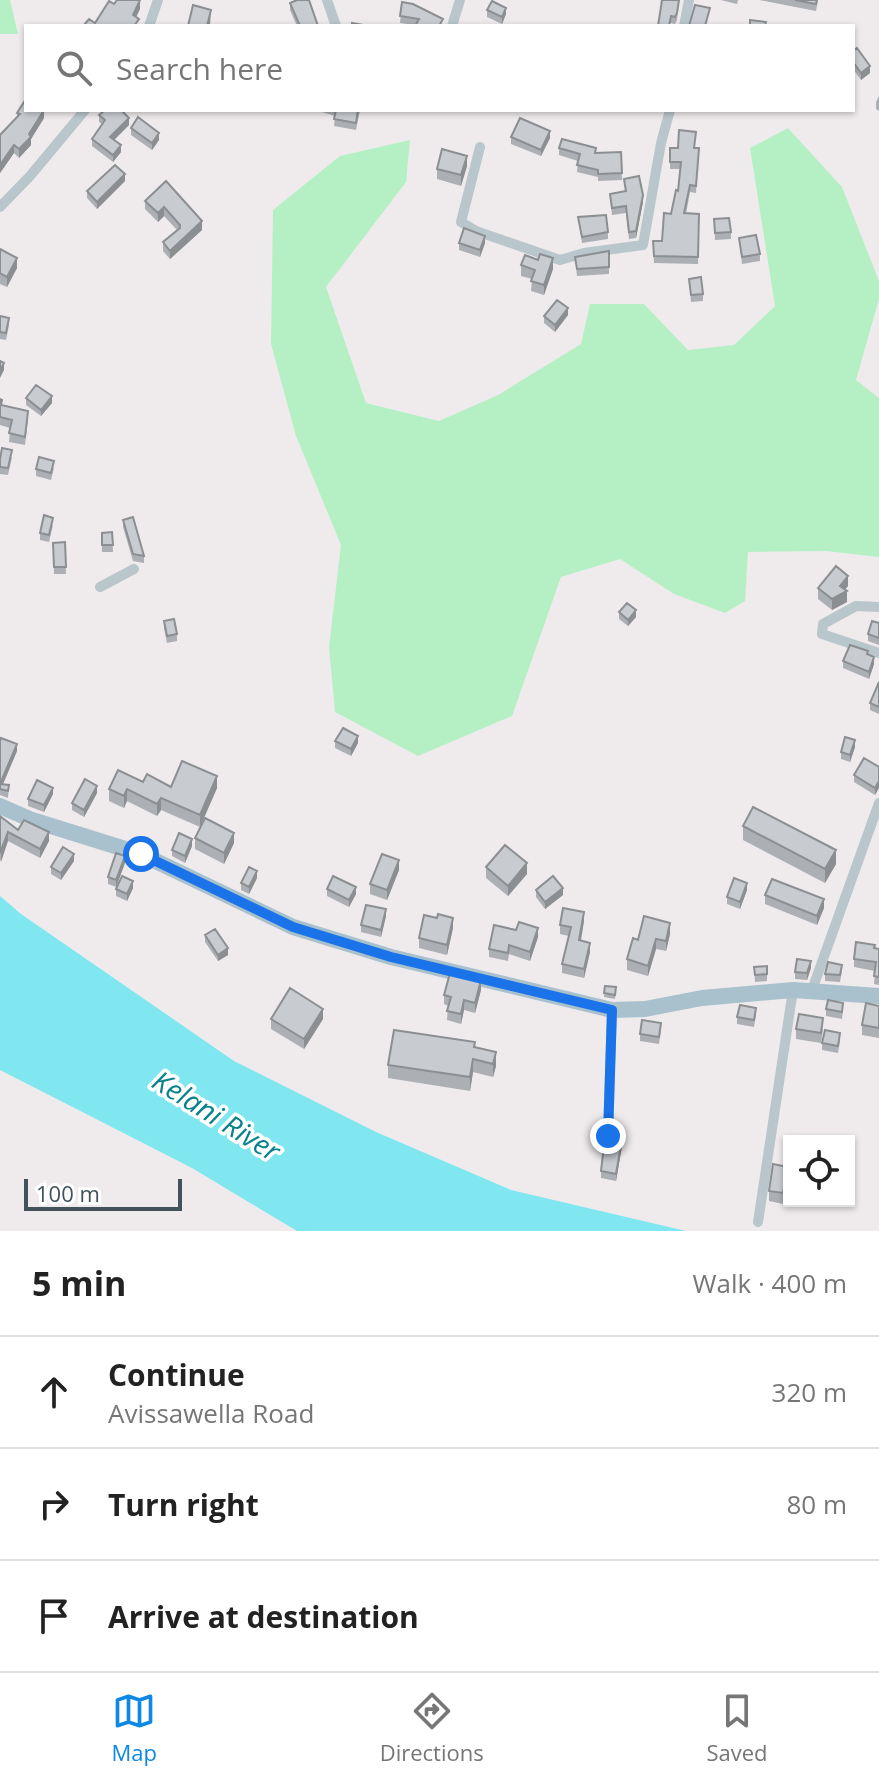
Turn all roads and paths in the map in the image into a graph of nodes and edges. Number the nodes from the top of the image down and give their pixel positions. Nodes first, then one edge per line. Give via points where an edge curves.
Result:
1 (158, 0) edge
2 (327, 0) edge
3 (460, 0) edge
4 (689, 0) edge
5 (150, 24) edge
6 (335, 24) edge
7 (453, 24) edge
8 (684, 24) edge
9 (83, 112) edge
10 (669, 112) edge
11 (480, 147) dead end
12 (0, 207) edge
13 (134, 569) dead end
14 (100, 587) dead end
15 (879, 607) edge
16 (879, 653) edge
17 (879, 803) edge
18 (0, 806) edge
19 (793, 990) junction
20 (812, 990) junction
21 (879, 996) edge
22 (612, 1010) junction
23 (608, 1136) edge
24 (758, 1222) dead end

1 - 5 street
2 - 6 street
3 - 7 street
4 - 8 street
9 - 12 street
10 - 11 street via 643,245 560,260 461,222
13 - 14 street
15 - 16 street via 856,606 823,624 822,634
17 - 20 street
18 - 22 main road via 141,854 293,927 391,957
19 - 20 main road
19 - 22 main road
19 - 24 street
20 - 21 main road
22 - 23 street

